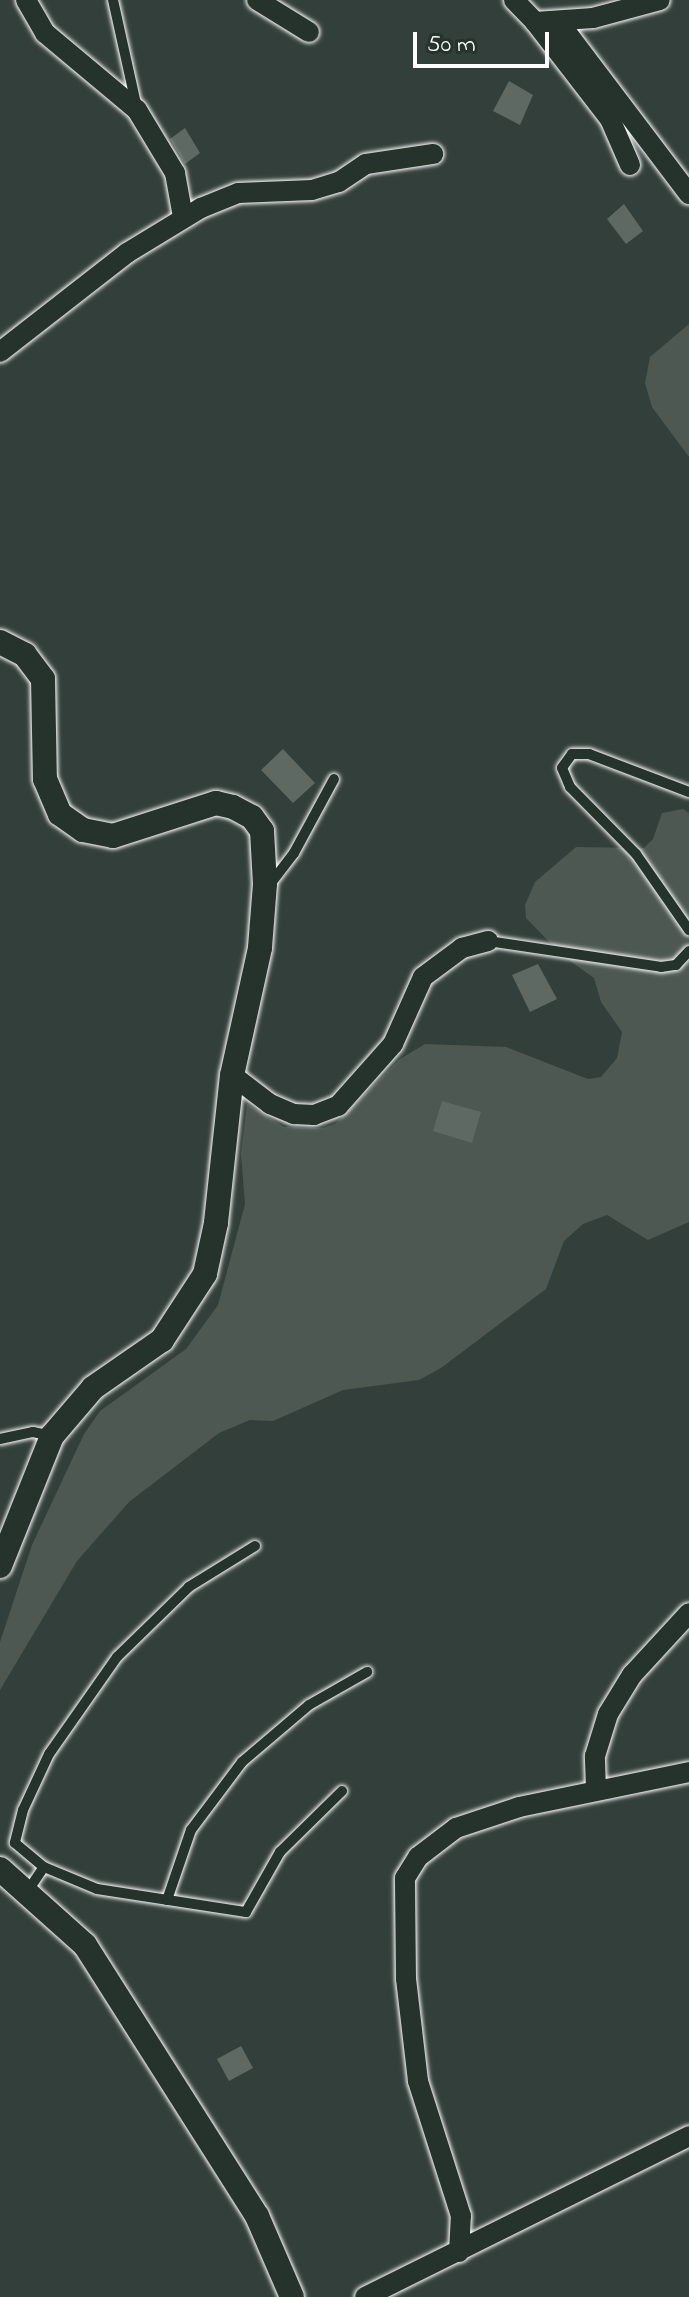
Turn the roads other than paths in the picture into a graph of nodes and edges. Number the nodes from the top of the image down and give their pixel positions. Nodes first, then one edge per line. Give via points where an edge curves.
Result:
1 (26, 0) edge
2 (113, 0) edge
3 (257, 0) edge
4 (514, 0) edge
5 (660, 0) edge
6 (558, 21) junction
7 (535, 22) junction
8 (309, 32) dead end
9 (137, 110) junction
10 (433, 154) dead end
11 (630, 165) dead end
12 (689, 194) edge
13 (183, 217) junction
14 (0, 352) edge
15 (0, 642) edge
16 (334, 779) dead end
17 (689, 792) edge
18 (264, 891) junction
19 (689, 930) edge
20 (488, 941) joint
21 (689, 951) edge
22 (232, 1075) junction
23 (52, 1436) junction
24 (0, 1439) edge
25 (255, 1546) dead end
26 (0, 1566) edge
27 (689, 1613) edge
28 (367, 1672) dead end
29 (689, 1772) edge
30 (596, 1789) junction
31 (342, 1791) dead end
32 (44, 1867) junction
33 (0, 1869) edge
34 (27, 1892) junction
35 (167, 1900) junction
36 (689, 2136) edge
37 (459, 2252) junction
38 (292, 2297) edge
39 (365, 2297) edge

1 - 9 street via 45,33
2 - 9 lane
3 - 8 street
4 - 7 street
5 - 6 street via 593,18
6 - 7 street
6 - 12 street
7 - 11 street via 610,119
9 - 13 street via 175,173
10 - 13 street via 366,164 339,182 312,190 238,193
13 - 14 street via 127,253
15 - 18 street via 25,655 43,679 45,779 60,814 83,830 113,836 216,803 233,807 252,817 262,831
16 - 18 lane via 294,853
17 - 19 lane via 589,754 572,754 562,768 570,787 636,854
18 - 22 street via 255,977
20 - 21 lane via 661,967 676,965
20 - 22 street via 462,948 423,977 393,1044 338,1106 314,1115 294,1114
22 - 23 street via 212,1250 194,1298 162,1340 93,1388
23 - 24 lane via 33,1432
23 - 26 street
25 - 32 lane via 189,1587 153,1618 80,1703 49,1754 15,1835 19,1851
27 - 30 street via 632,1675 608,1714 595,1756
28 - 35 lane via 309,1705 242,1762 191,1830
29 - 30 street
30 - 37 street via 456,1828 418,1857 405,1878 406,1979 418,2081 461,2216
31 - 35 lane via 280,1852 246,1912
32 - 34 lane
32 - 35 lane via 97,1889
33 - 34 street
34 - 38 street via 72,1928 108,1979 263,2227
36 - 37 street
37 - 39 street

